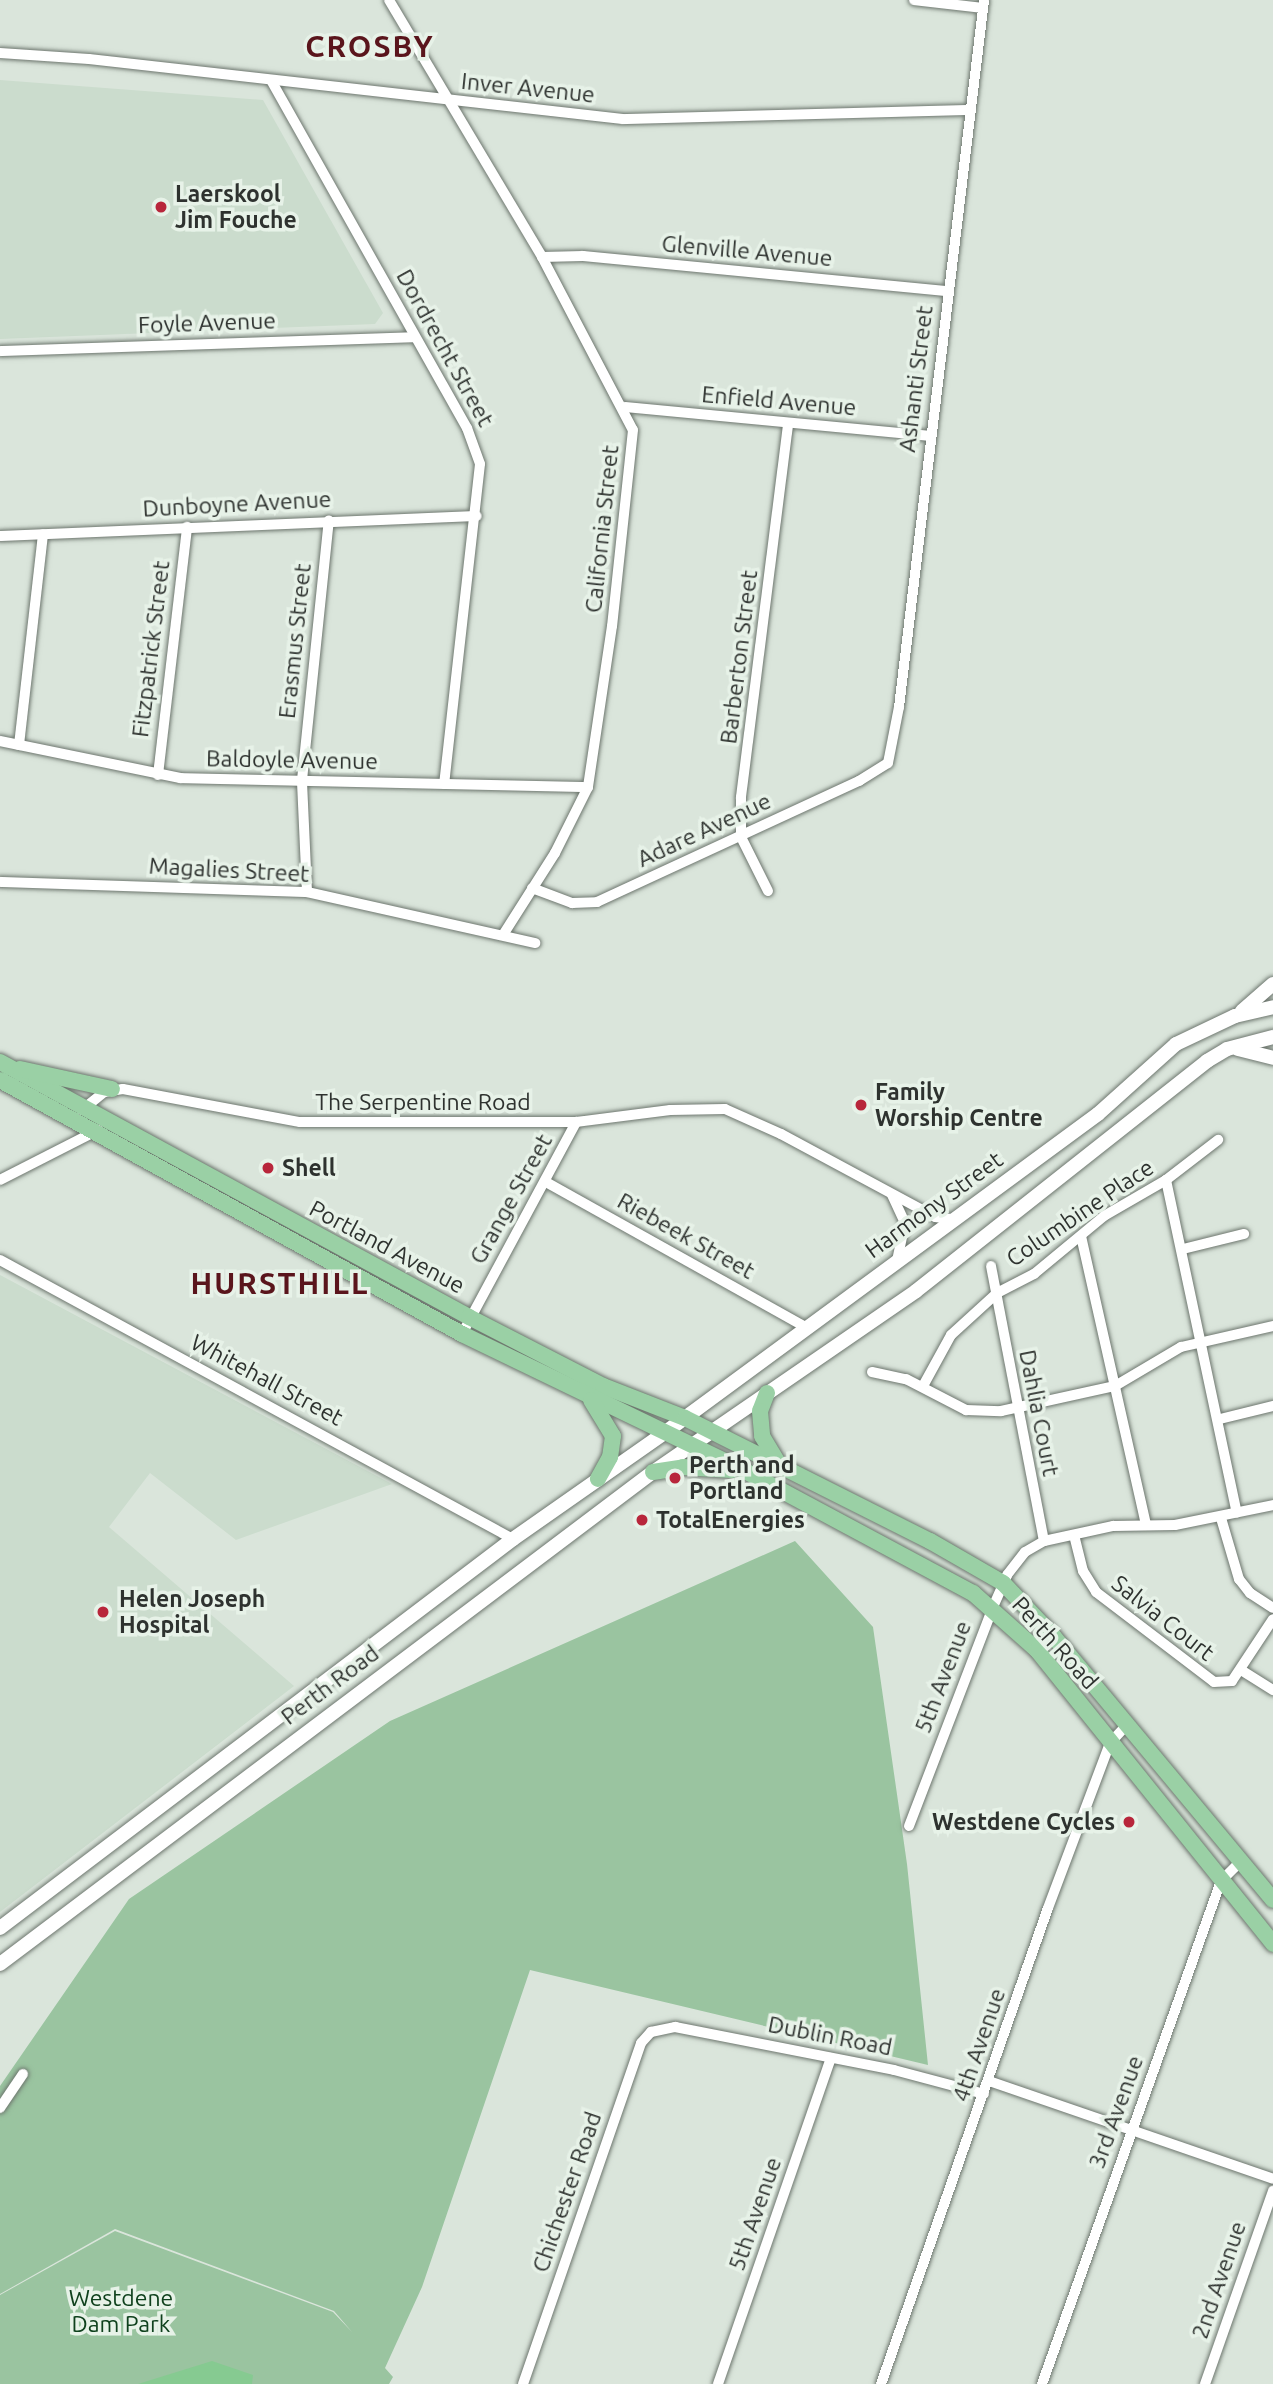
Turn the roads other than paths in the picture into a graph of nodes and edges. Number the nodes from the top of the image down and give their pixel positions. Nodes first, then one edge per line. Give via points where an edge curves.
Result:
1 (389, 0) edge
2 (914, 0) edge
3 (983, 4) edge
4 (0, 53) edge
5 (272, 82) junction
6 (453, 102) junction
7 (971, 110) junction
8 (542, 257) junction
9 (948, 291) junction
10 (415, 337) junction
11 (0, 351) edge
12 (625, 407) junction
13 (788, 423) junction
14 (929, 436) junction
15 (477, 516) junction
16 (329, 520) junction
17 (187, 527) junction
18 (43, 534) junction
19 (0, 537) edge
20 (0, 741) edge
21 (19, 745) junction
22 (888, 763) joint
23 (158, 775) junction
24 (302, 780) junction
25 (444, 784) junction
26 (587, 787) junction
27 (741, 837) junction
28 (0, 882) edge
29 (532, 888) junction
30 (768, 891) dead end
31 (307, 892) junction
32 (503, 935) junction
33 (535, 943) dead end
34 (1273, 984) edge
35 (1273, 1007) edge
36 (1235, 1016) junction
37 (1273, 1037) edge
38 (1227, 1049) junction
39 (1273, 1058) edge
40 (3, 1070) edge
41 (112, 1090) junction
42 (79, 1115) junction
43 (576, 1122) junction
44 (99, 1128) junction
45 (1218, 1140) dead end
46 (0, 1180) edge
47 (1166, 1180) junction
48 (546, 1182) junction
49 (891, 1193) junction
50 (951, 1219) junction
51 (1244, 1234) dead end
52 (1081, 1236) junction
53 (1184, 1249) junction
54 (0, 1260) edge
55 (897, 1260) junction
56 (991, 1266) dead end
57 (996, 1293) junction
58 (469, 1317) junction
59 (1273, 1326) edge
60 (805, 1327) junction
61 (462, 1334) junction
62 (1204, 1341) junction
63 (872, 1372) dead end
64 (923, 1386) junction
65 (1115, 1386) junction
66 (767, 1393) junction
67 (588, 1397) junction
68 (1273, 1406) edge
69 (1016, 1409) junction
70 (685, 1418) junction
71 (1220, 1419) junction
72 (709, 1431) junction
73 (663, 1434) junction
74 (689, 1446) junction
75 (782, 1467) junction
76 (745, 1471) junction
77 (653, 1472) junction
78 (598, 1479) junction
79 (1273, 1505) edge
80 (1237, 1513) junction
81 (1221, 1518) junction
82 (1146, 1524) junction
83 (1074, 1535) junction
84 (513, 1539) junction
85 (1044, 1541) junction
86 (1003, 1583) junction
87 (993, 1607) junction
88 (1273, 1608) edge
89 (1273, 1619) edge
90 (1241, 1670) junction
91 (1273, 1690) edge
92 (1126, 1726) junction
93 (1110, 1743) junction
94 (909, 1826) dead end
95 (1240, 1862) junction
96 (1221, 1881) junction
97 (1273, 1900) edge
98 (0, 1928) edge
99 (1273, 1944) edge
100 (0, 1964) edge
101 (665, 2027) joint
102 (831, 2058) junction
103 (23, 2074) dead end
104 (989, 2081) junction
105 (984, 2094) junction
106 (0, 2108) edge
107 (1132, 2130) junction
108 (1273, 2179) edge
109 (1273, 2191) edge
110 (523, 2384) edge
111 (718, 2384) edge
112 (881, 2384) edge
113 (1042, 2384) edge
114 (1205, 2384) edge

1 - 6 street, California Street
2 - 3 street
3 - 7 street, Ashanti Street
4 - 5 street, Inver Avenue
5 - 6 street, Inver Avenue
5 - 10 street, Dordrecht Street
6 - 7 street, Inver Avenue via 642,120
6 - 8 street, California Street
7 - 9 street, Ashanti Street
8 - 9 street, Glenville Avenue via 583,256
8 - 12 street, California Street
9 - 14 street, Ashanti Street
10 - 11 street, Foyle Avenue
10 - 15 street, Dordrecht Street via 476,446 480,464
12 - 13 street, Enfield Avenue
12 - 26 street, California Street via 633,430 633,453
13 - 14 street, Enfield Avenue
13 - 27 street, Barberton Street via 741,797
14 - 22 street, Ashanti Street via 899,707
15 - 16 street, Dunboyne Avenue
15 - 25 street, Dordrecht Street
16 - 17 street, Dunboyne Avenue
16 - 24 street, Erasmus Street
17 - 18 street, Dunboyne Avenue
17 - 23 street, Fitzpatrick Street
18 - 19 street, Dunboyne Avenue
18 - 21 street
20 - 21 street, Baldoyle Avenue
21 - 23 street, Baldoyle Avenue
22 - 27 street, Adare Avenue
23 - 24 street, Baldoyle Avenue
24 - 25 street, Baldoyle Avenue
24 - 31 street, Erasmus Street
25 - 26 street, Baldoyle Avenue
26 - 29 street, California Street
27 - 29 street, Adare Avenue via 597,902 572,903
27 - 30 street, Barberton Street
28 - 31 street, Magalies Street
29 - 32 street, California Street
31 - 32 street, Magalies Street
32 - 33 street, Magalies Street
34 - 36 main road
35 - 36 main road, Harmony Street
36 - 50 main road, Harmony Street via 1176,1044 1098,1114
37 - 38 main road
38 - 39 main road via 1252,1050
38 - 66 main road via 1184,1077 916,1291
40 - 41 main road via 75,1078
40 - 42 main road, Portland Avenue
41 - 42 street
41 - 43 street, The Serpentine Road via 300,1122
42 - 44 main road, Portland Avenue
43 - 48 street, Grange Street
43 - 49 street, The Serpentine Road via 711,1108 734,1112
44 - 46 street
44 - 58 main road, Portland Avenue
44 - 61 main road, Portland Avenue
45 - 47 street, Columbine Place
47 - 52 street, Columbine Place
47 - 53 street
48 - 58 street, Grange Street
48 - 60 street, Riebeek Street
49 - 50 street, The Serpentine Road via 935,1217
49 - 55 street via 905,1223
50 - 55 main road, Harmony Street
51 - 53 street
52 - 57 street, Columbine Place via 1034,1274
52 - 65 street
53 - 62 street
54 - 84 street, Whitehall Street
55 - 60 main road, Harmony Street
56 - 57 street, Columbine Place
57 - 64 street, Columbine Place via 951,1335
57 - 69 street, Dahlia Court
58 - 61 street, Grange Street
58 - 70 main road, Portland Avenue via 603,1386
59 - 62 street
60 - 70 main road, Harmony Street
61 - 67 main road, Portland Avenue
62 - 65 street via 1170,1352
62 - 71 street
63 - 64 street
64 - 69 street via 966,1410
65 - 69 street
65 - 82 street
66 - 72 main road
66 - 75 main road via 760,1411 762,1436
67 - 73 main road, Portland Avenue
67 - 78 main road via 613,1436 610,1457
68 - 71 street
69 - 85 street, Dahlia Court
70 - 72 main road, Perth Road
70 - 73 main road, Harmony Street
71 - 80 street
72 - 74 main road, Perth Road
72 - 75 main road, Perth Road
73 - 74 main road, Perth Road
73 - 78 main road, Perth Road
74 - 76 main road, Perth Road
74 - 77 main road, Perth Road
75 - 86 main road, Perth Road
76 - 77 main road via 683,1467
76 - 87 main road, Perth Road via 905,1554
77 - 100 main road, Perth Road
78 - 84 main road, Perth Road
79 - 80 street
80 - 81 street
81 - 82 street
81 - 88 street via 1239,1579 1250,1593
82 - 83 street
83 - 85 street
83 - 90 street, Salvia Court via 1083,1571 1096,1592 1205,1678 1227,1683
84 - 98 main road, Perth Road
85 - 86 street, 5th Avenue via 1019,1558
86 - 87 street, 5th Avenue
86 - 92 main road, Perth Road
87 - 93 main road, Perth Road via 1037,1650
87 - 94 street, 5th Avenue
89 - 90 street, Salvia Court
90 - 91 street
92 - 93 street, 4th Avenue
92 - 95 main road, Perth Road
93 - 96 main road, Perth Road
93 - 104 street, 4th Avenue
95 - 96 street, 3rd Avenue
95 - 97 main road, Perth Road
96 - 99 main road, Perth Road
96 - 107 street, 3rd Avenue
101 - 102 street, Dublin Road
101 - 110 street, Chichester Road via 651,2032 641,2043
102 - 105 street, Dublin Road
102 - 111 street, 5th Avenue
103 - 106 street
104 - 105 street, 4th Avenue
104 - 107 street
105 - 112 street, 4th Avenue
107 - 108 street
107 - 113 street, 3rd Avenue
109 - 114 street, 2nd Avenue

